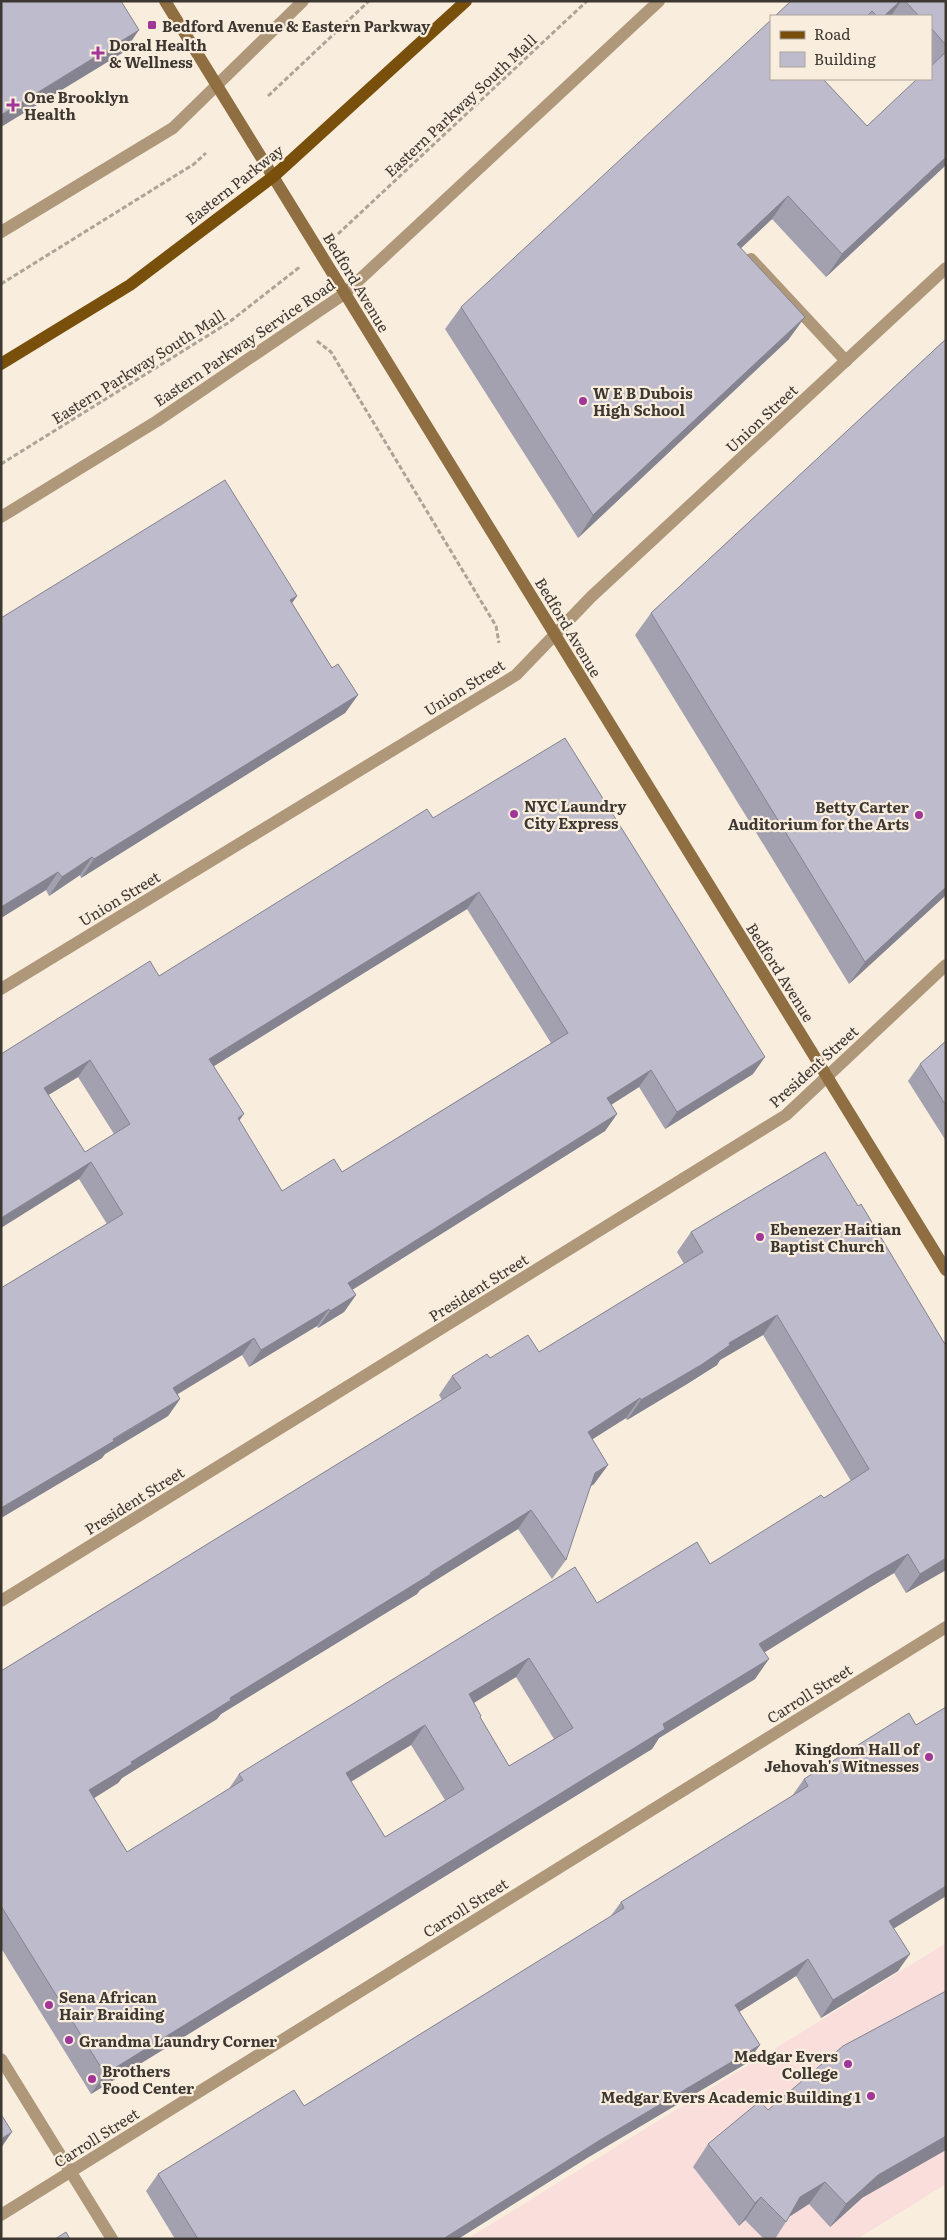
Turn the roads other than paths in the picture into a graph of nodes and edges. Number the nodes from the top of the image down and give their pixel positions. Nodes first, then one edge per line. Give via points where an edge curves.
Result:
1 (165, 1) edge
2 (303, 1) edge
3 (466, 1) edge
4 (659, 1) edge
5 (216, 85) junction
6 (274, 176) junction
7 (1, 232) edge
8 (751, 259) edge
9 (946, 268) edge
10 (344, 294) junction
11 (846, 361) junction
12 (1, 364) edge
13 (1, 517) edge
14 (555, 636) junction
15 (946, 965) edge
16 (1, 989) edge
17 (826, 1077) junction
18 (946, 1270) edge
19 (1, 1601) edge
20 (946, 1627) edge
21 (1, 2059) edge
22 (71, 2172) junction
23 (1, 2215) edge
24 (112, 2239) edge

1 - 5 street, Bedford Avenue
2 - 5 street
3 - 6 main road, Eastern Parkway
4 - 10 street, Eastern Parkway Service Road
5 - 6 street, Bedford Avenue
5 - 7 street via 172,128
6 - 10 street, Bedford Avenue
6 - 12 main road, Eastern Parkway via 130,285
8 - 11 street
9 - 11 street, Union Street
10 - 13 street, Eastern Parkway Service Road via 157,421
10 - 14 street, Bedford Avenue
11 - 14 street, Union Street via 591,597
14 - 16 street, Union Street via 516,675
14 - 17 street, Bedford Avenue
15 - 17 street, President Street
17 - 18 street, Bedford Avenue
17 - 19 street, President Street via 786,1115
20 - 22 street, Carroll Street
21 - 22 street
22 - 23 street, Carroll Street
22 - 24 street

